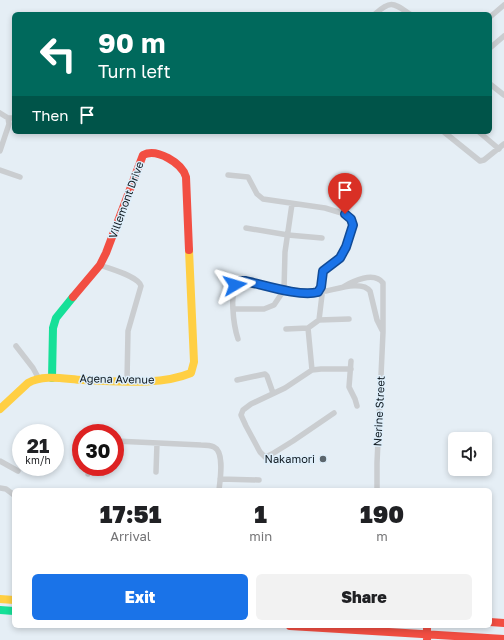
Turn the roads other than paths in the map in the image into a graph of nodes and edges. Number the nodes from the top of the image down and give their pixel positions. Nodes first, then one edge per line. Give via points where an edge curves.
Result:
1 (504, 5) edge
2 (377, 12) edge
3 (407, 12) edge
4 (492, 15) edge
5 (504, 36) edge
6 (492, 46) edge
7 (492, 86) edge
8 (504, 95) edge
9 (0, 113) edge
10 (11, 118) edge
11 (446, 134) edge
12 (481, 134) edge
13 (504, 144) edge
14 (498, 149) junction
15 (0, 151) edge
16 (0, 170) edge
17 (228, 174) dead end
18 (20, 177) dead end
19 (292, 204) junction
20 (246, 228) dead end
21 (288, 235) junction
22 (322, 238) dead end
23 (100, 265) junction
24 (371, 277) junction
25 (343, 287) junction
26 (367, 287) junction
27 (284, 290) junction
28 (322, 291) junction
29 (234, 309) junction
30 (349, 319) dead end
31 (319, 320) junction
32 (308, 328) junction
33 (286, 329) dead end
34 (382, 332) junction
35 (238, 339) dead end
36 (16, 346) dead end
37 (352, 361) dead end
38 (351, 369) junction
39 (193, 370) joint
40 (312, 370) junction
41 (52, 378) junction
42 (39, 379) junction
43 (237, 380) dead end
44 (126, 381) junction
45 (273, 393) junction
46 (357, 406) dead end
47 (0, 409) edge
48 (334, 413) dead end
49 (124, 441) edge
50 (158, 443) junction
51 (0, 461) edge
52 (12, 468) edge
53 (156, 472) dead end
54 (220, 479) junction
55 (259, 480) dead end
56 (0, 488) edge
57 (219, 488) edge
58 (377, 488) edge
59 (12, 494) edge
60 (0, 599) edge
61 (12, 600) edge
62 (0, 610) edge
63 (12, 611) edge
64 (492, 622) edge
65 (502, 623) edge
66 (327, 628) edge
67 (382, 631) junction
68 (426, 633) edge
69 (435, 634) edge
70 (461, 636) junction
71 (504, 638) edge
72 (406, 640) edge
73 (452, 640) edge

1 - 4 street
2 - 3 street via 388,4
5 - 6 street
7 - 8 street
9 - 10 street
10 - 15 street
11 - 14 street via 480,161
12 - 14 street
13 - 14 street
16 - 18 street
17 - 19 street via 248,177 257,194 263,199
19 - 21 street
19 - 28 street via 334,210 345,214 352,221 345,251 323,271
20 - 21 street
21 - 22 street
21 - 27 street
23 - 39 street, Villemont Drive via 142,155 154,153 180,166 185,172 187,184
23 - 41 street, Villemont Drive via 56,318
23 - 44 street via 134,278 141,286 128,331
24 - 25 street
24 - 26 street
24 - 34 street, Nerine Street via 383,283
25 - 26 street
25 - 28 street
26 - 34 street, Nerine Street
27 - 28 street via 310,293
27 - 29 street via 276,303 264,309
27 - 29 street via 239,281 234,290
28 - 31 street
29 - 35 street
30 - 31 street
31 - 32 street
32 - 33 street
32 - 40 street
34 - 58 street, Nerine Street
36 - 42 street
37 - 38 street
38 - 40 street
38 - 46 street via 349,387
39 - 44 street, Agena Avenue via 180,378
40 - 45 street
41 - 42 street, Agena Avenue
41 - 44 street, Agena Avenue
42 - 47 street, Agena Avenue via 28,384
43 - 45 street via 265,374
45 - 48 street via 243,410 241,415 260,452 265,456 294,441
49 - 50 street
50 - 53 street
50 - 54 street via 213,446 220,457
51 - 52 street
54 - 55 street
54 - 57 street
56 - 59 street
60 - 61 street
62 - 63 street
64 - 65 street
66 - 67 street
67 - 68 street
67 - 72 street
68 - 69 street
69 - 70 street
70 - 71 street
70 - 73 street

